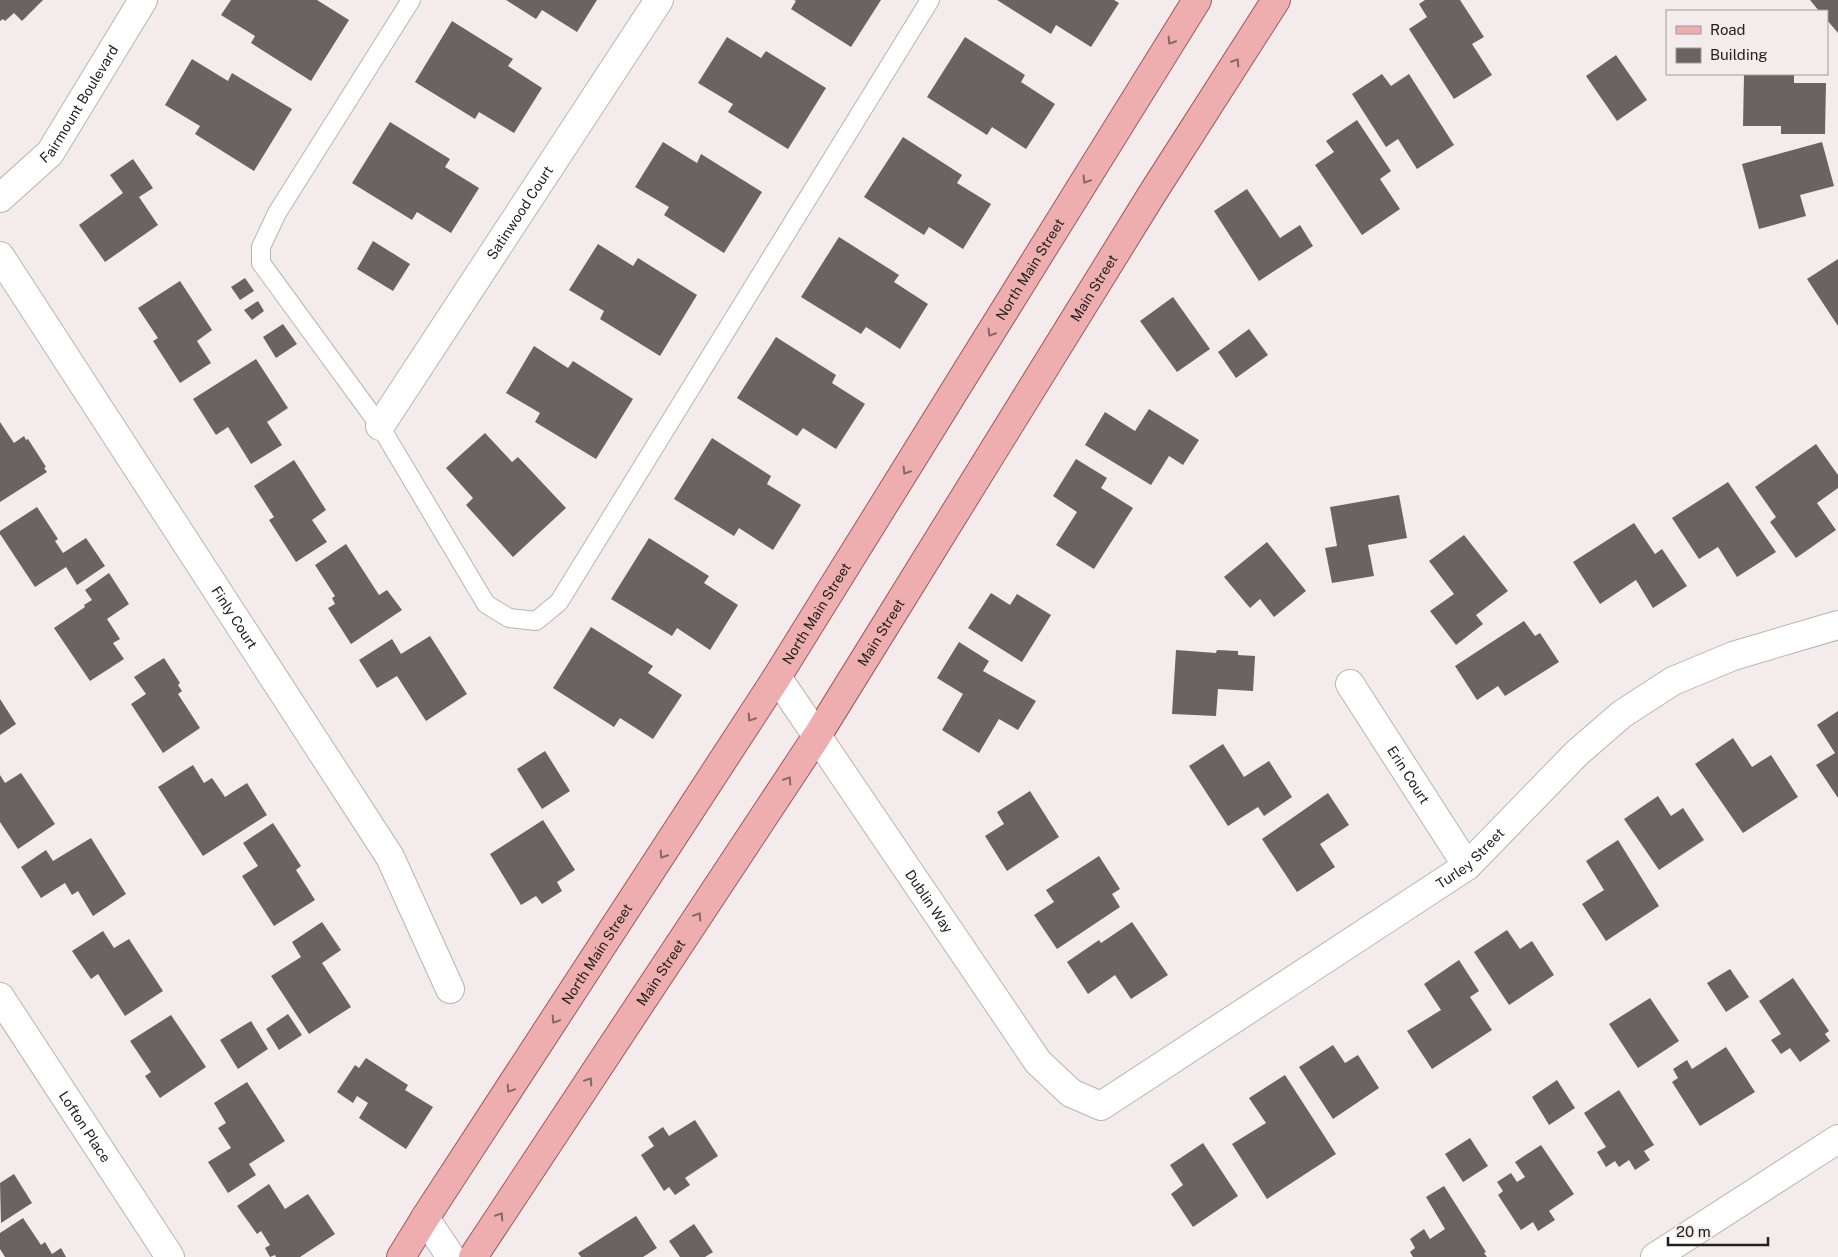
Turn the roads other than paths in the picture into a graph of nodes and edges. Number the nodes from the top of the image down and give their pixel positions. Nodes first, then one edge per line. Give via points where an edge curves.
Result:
1 (143, 0) edge
2 (411, 0) edge
3 (659, 0) edge
4 (930, 0) edge
5 (1197, 0) edge
6 (1276, 0) edge
7 (0, 198) edge
8 (0, 256) edge
9 (380, 426) junction
10 (1838, 625) edge
11 (777, 677) junction
12 (1350, 684) dead end
13 (817, 736) junction
14 (1467, 866) junction
15 (450, 989) dead end
16 (0, 998) edge
17 (1101, 1106) joint
18 (1838, 1139) edge
19 (425, 1218) junction
20 (170, 1257) edge
21 (402, 1257) edge
22 (451, 1257) edge
23 (473, 1257) edge
24 (1654, 1257) edge

1 - 7 street, Fairmount Boulevard via 50,153
2 - 9 lane via 277,213 261,247 262,263
3 - 9 street, Satinwood Court
4 - 9 lane via 558,602 536,621 509,618 486,604
5 -> 11 main road, North Main Street
13 -> 6 main road, Main Street via 1152,194
8 - 15 street, Finly Court via 390,857
10 - 14 street, Turley Street via 1734,656 1658,690 1622,714 1577,753
11 - 13 street, Dublin Way
11 -> 19 main road, North Main Street
12 - 14 street, Erin Court
13 - 17 street, Dublin Way via 1038,1062 1071,1093
23 -> 13 main road, Main Street
14 - 17 street, Turley Street
16 - 20 street, Lofton Place
18 - 24 street
19 - 21 main road
19 - 22 street

